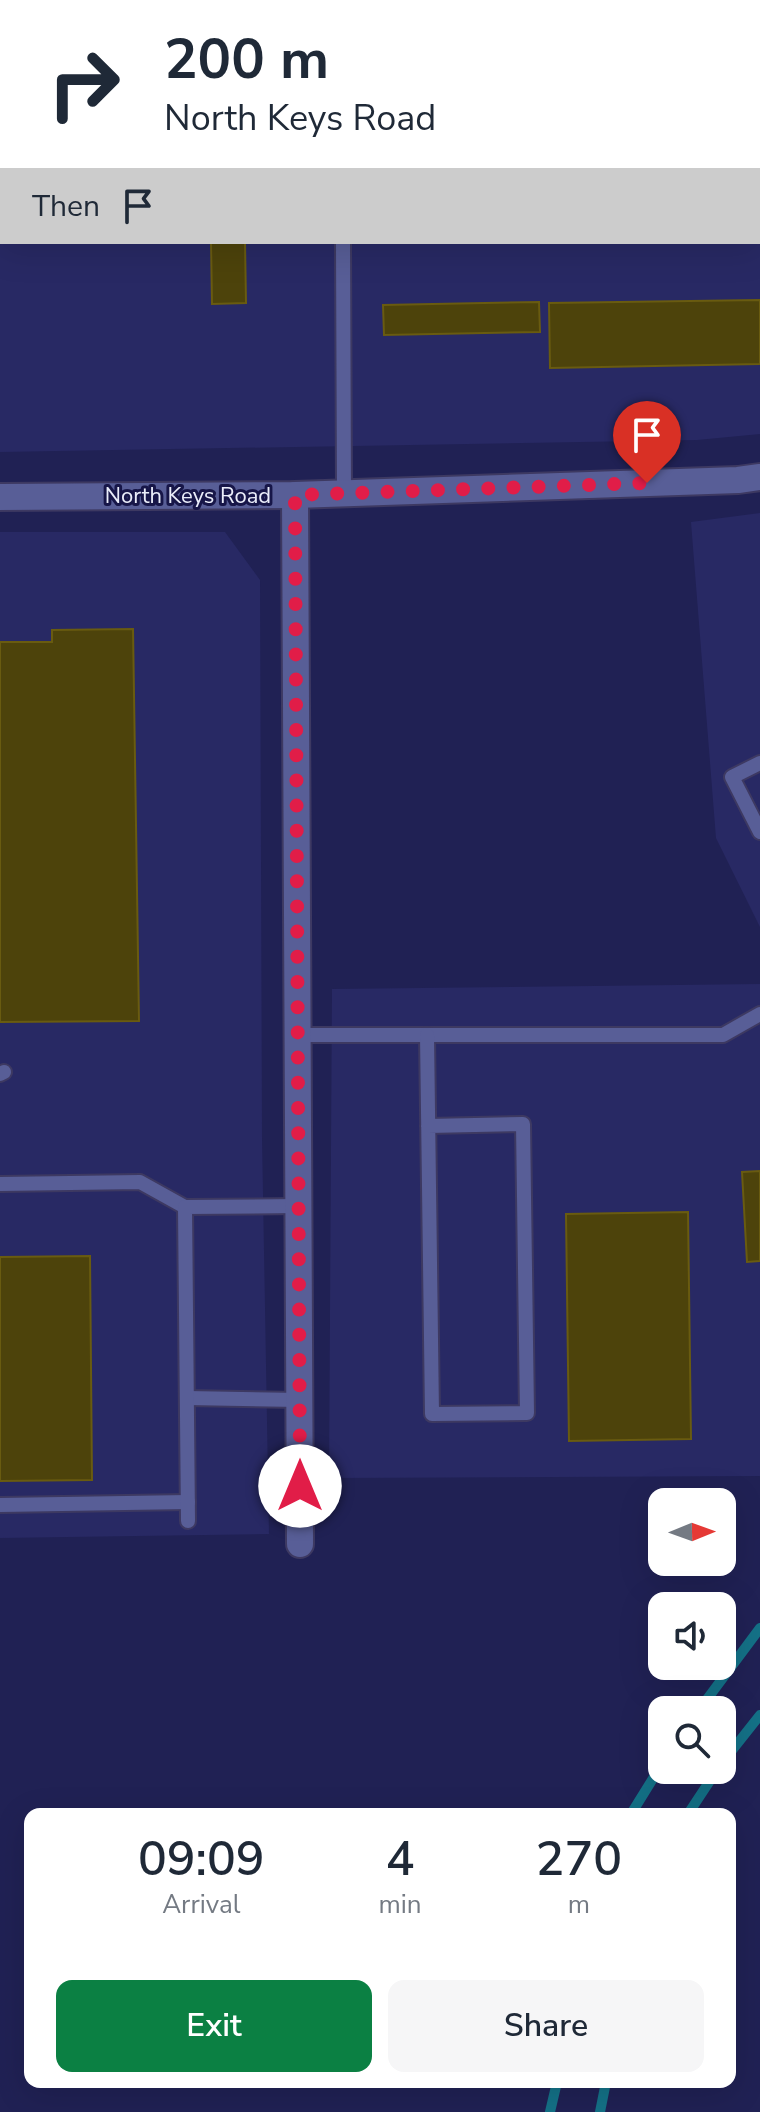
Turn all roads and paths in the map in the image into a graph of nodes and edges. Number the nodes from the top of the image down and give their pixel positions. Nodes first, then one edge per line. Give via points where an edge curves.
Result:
1 (343, 244) edge
2 (760, 477) edge
3 (344, 493) junction
4 (295, 495) junction
5 (0, 497) edge
6 (760, 763) edge
7 (760, 832) edge
8 (760, 1014) edge
9 (298, 1035) junction
10 (427, 1035) junction
11 (428, 1126) junction
12 (0, 1184) edge
13 (299, 1206) junction
14 (185, 1207) junction
15 (187, 1398) junction
16 (300, 1400) junction
17 (188, 1502) junction
18 (0, 1505) edge
19 (188, 1521) dead end
20 (300, 1544) dead end

1 - 3 lane
2 - 3 street, North Keys Road
3 - 4 street, North Keys Road
4 - 5 street, North Keys Road
4 - 9 street
6 - 7 lane via 732,777
8 - 10 lane via 723,1035
9 - 10 lane
9 - 13 street
10 - 11 lane
11 - 11 lane via 432,1414 527,1413 523,1124
12 - 14 lane via 140,1182
13 - 14 lane
13 - 16 street
14 - 15 lane
15 - 16 lane
15 - 17 lane
16 - 20 street
17 - 18 lane
17 - 19 lane

